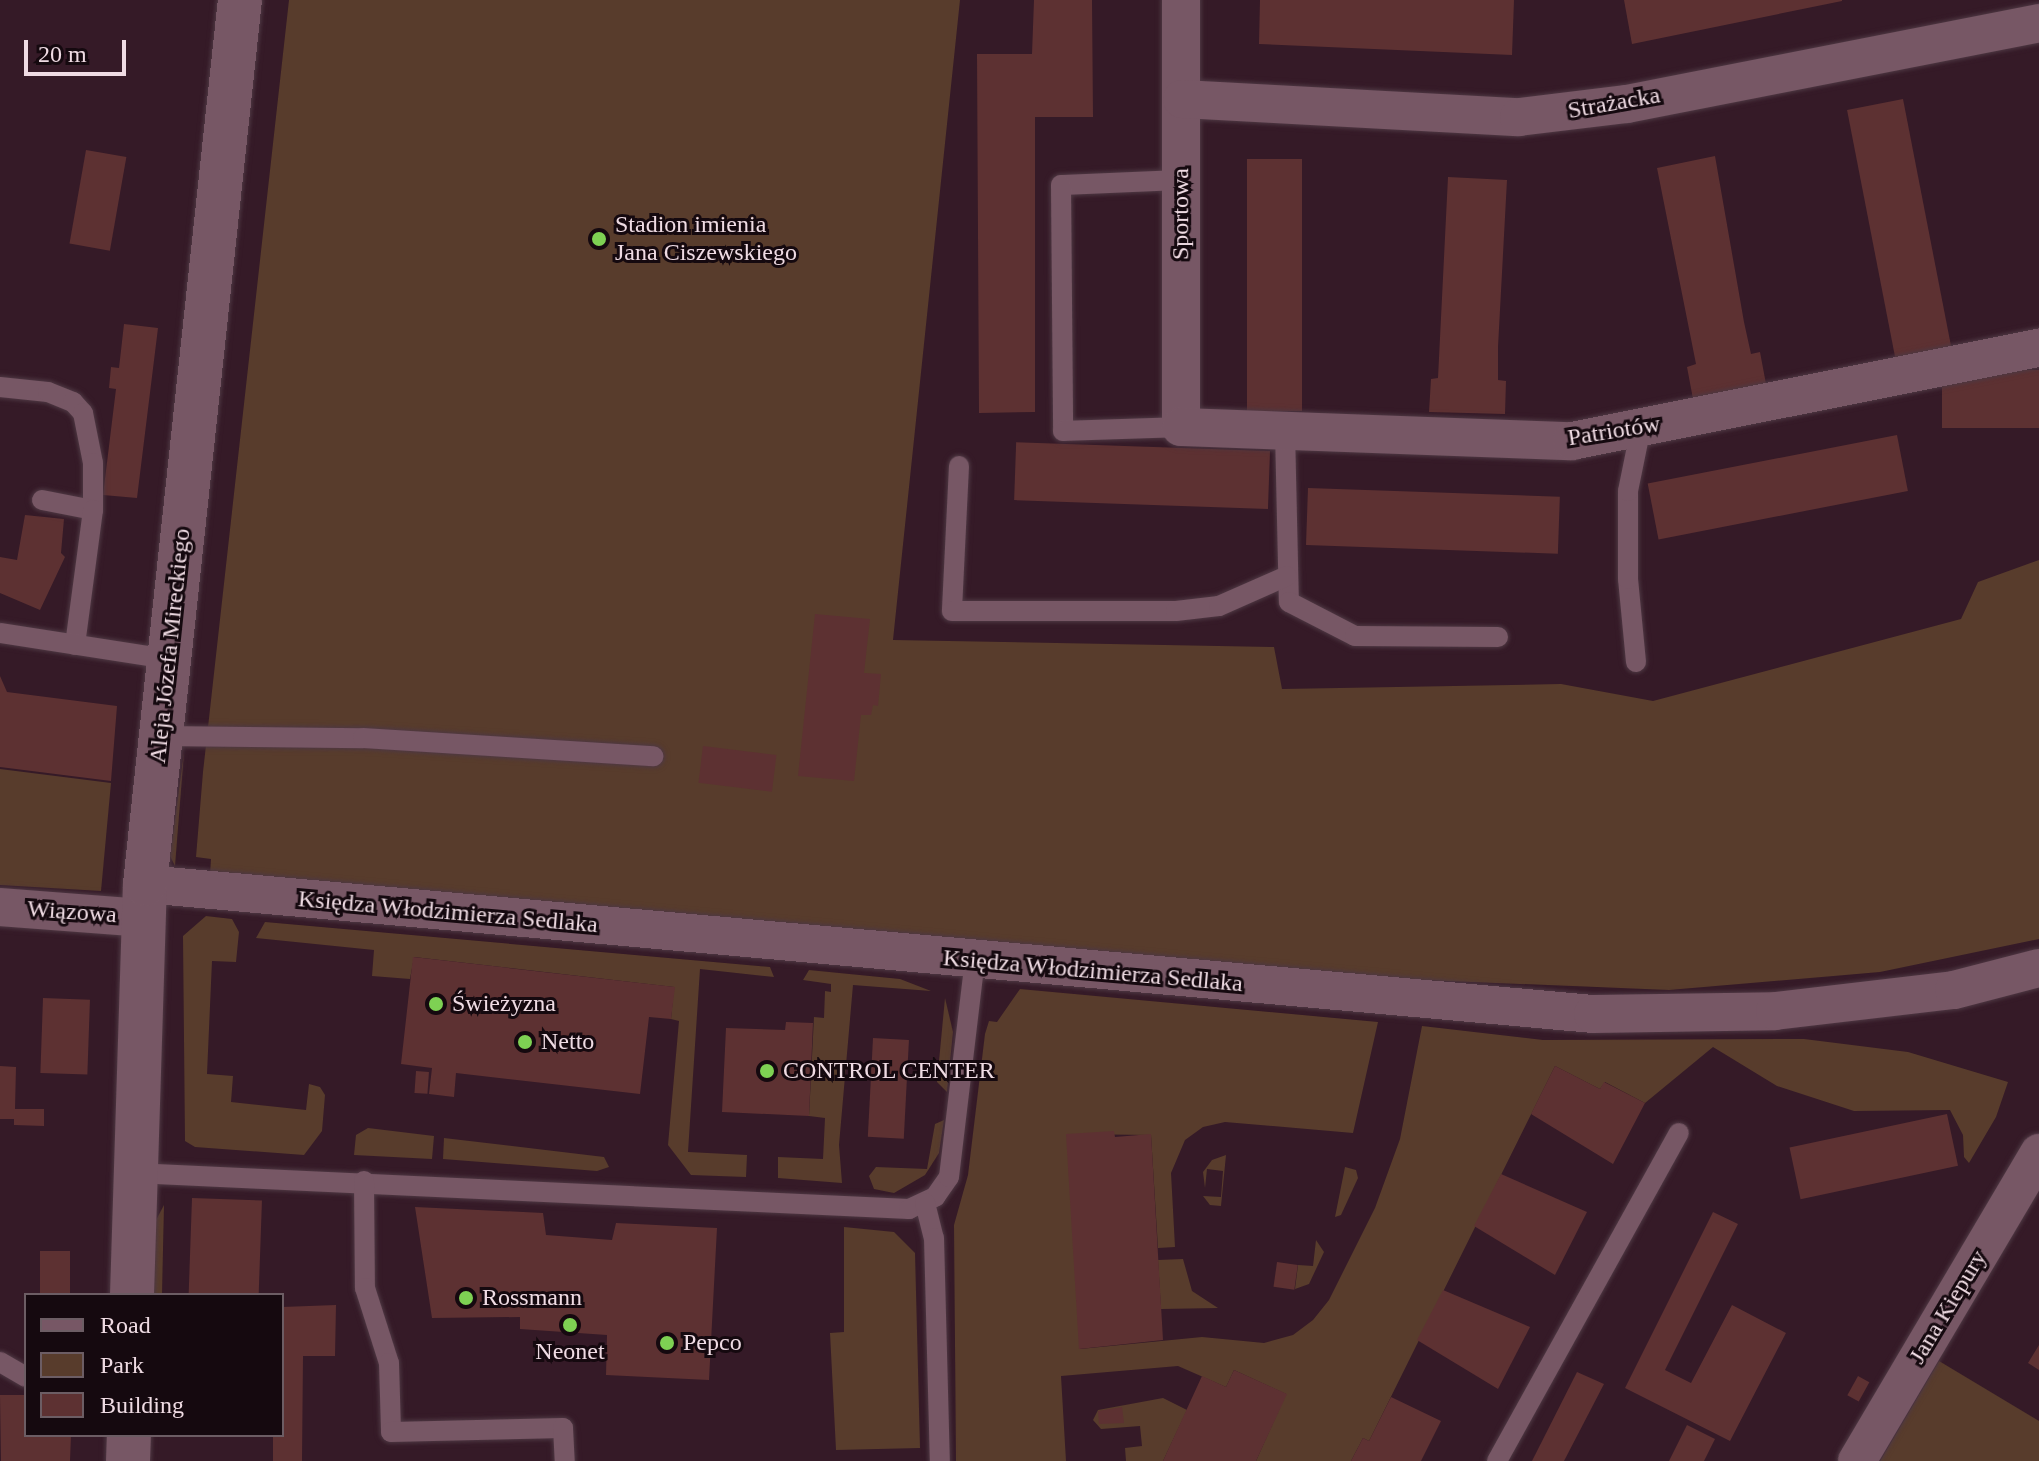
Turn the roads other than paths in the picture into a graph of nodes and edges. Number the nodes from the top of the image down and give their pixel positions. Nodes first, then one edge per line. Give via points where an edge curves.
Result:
1 (240, 0) edge
2 (1181, 0) edge
3 (2039, 23) edge
4 (1182, 99) junction
5 (1181, 180) junction
6 (2039, 348) edge
7 (0, 387) edge
8 (1181, 427) junction
9 (1641, 427) junction
10 (1285, 431) junction
11 (959, 466) dead end
12 (42, 500) dead end
13 (93, 510) junction
14 (1287, 576) junction
15 (0, 633) edge
16 (1498, 637) dead end
17 (75, 645) junction
18 (168, 659) junction
19 (1636, 662) dead end
20 (160, 736) junction
21 (653, 756) dead end
22 (144, 901) junction
23 (0, 907) edge
24 (975, 960) junction
25 (2039, 968) edge
26 (1679, 1133) dead end
27 (2039, 1153) edge
28 (134, 1173) junction
29 (364, 1181) junction
30 (925, 1203) junction
31 (132, 1293) edge
32 (0, 1362) edge
33 (24, 1376) edge
34 (129, 1437) edge
35 (128, 1461) edge
36 (565, 1461) edge
37 (940, 1461) edge
38 (1497, 1461) edge
39 (1857, 1461) edge

1 - 18 street, Aleja Józefa Mireckiego
2 - 4 street, Sportowa
3 - 4 street, Strażacka via 1627,104 1519,117
4 - 5 street, Sportowa
5 - 8 street, Sportowa
5 - 8 lane via 1061,185 1063,431
6 - 9 street, Patriotów
7 - 13 lane via 48,392 73,402 83,413 91,439
8 - 10 street, Patriotów
9 - 10 street, Patriotów via 1572,441
9 - 19 lane via 1628,491 1628,579
10 - 14 lane
11 - 14 lane via 952,611 1176,611 1219,606
12 - 13 lane
13 - 17 lane
14 - 16 lane via 1289,602 1355,636
15 - 17 lane
17 - 18 lane
18 - 20 street, Aleja Józefa Mireckiego
20 - 21 lane via 363,738
20 - 22 street, Aleja Józefa Mireckiego
22 - 23 street, Wiązowa
22 - 24 street, Księdza Włodzimierza Sedlaka
22 - 28 street, Aleja Józefa Mireckiego
24 - 25 street, Księdza Włodzimierza Sedlaka via 1593,1014 1775,1011 1954,990
24 - 30 lane via 956,1152 943,1189
26 - 38 lane
27 - 39 street, Jana Kiepury
28 - 29 lane
28 - 31 street, Aleja Józefa Mireckiego
29 - 30 lane via 858,1210 893,1211
29 - 36 lane via 365,1288 389,1363 391,1432 563,1428
30 - 37 lane via 934,1238
32 - 33 lane
34 - 35 street

